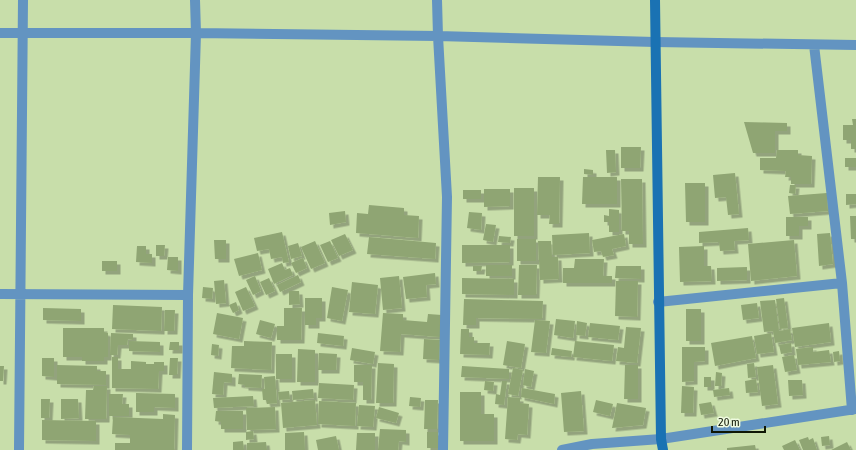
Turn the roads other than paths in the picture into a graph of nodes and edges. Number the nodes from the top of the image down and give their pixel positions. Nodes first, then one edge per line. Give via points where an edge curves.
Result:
1 (23, 0) edge
2 (195, 0) edge
3 (437, 0) edge
4 (654, 0) edge
5 (0, 33) edge
6 (196, 33) junction
7 (24, 34) junction
8 (438, 36) junction
9 (655, 42) junction
10 (814, 45) junction
11 (856, 45) edge
12 (842, 283) junction
13 (0, 294) edge
14 (21, 294) junction
15 (188, 295) junction
16 (658, 302) junction
17 (854, 410) edge
18 (661, 439) junction
19 (20, 450) edge
20 (188, 450) edge
21 (443, 450) edge
22 (562, 450) edge
23 (663, 450) edge

1 - 7 street
2 - 6 street
3 - 8 street
4 - 9 street
5 - 7 street
6 - 7 street
6 - 8 street
6 - 15 street
7 - 14 street
8 - 9 street
8 - 21 street via 447,197
9 - 10 street
9 - 16 street
10 - 11 street
10 - 12 street
12 - 16 street
12 - 17 street
13 - 14 street
14 - 15 street
14 - 19 street
15 - 20 street
16 - 18 street
17 - 18 street
18 - 22 street via 592,444
18 - 23 street

